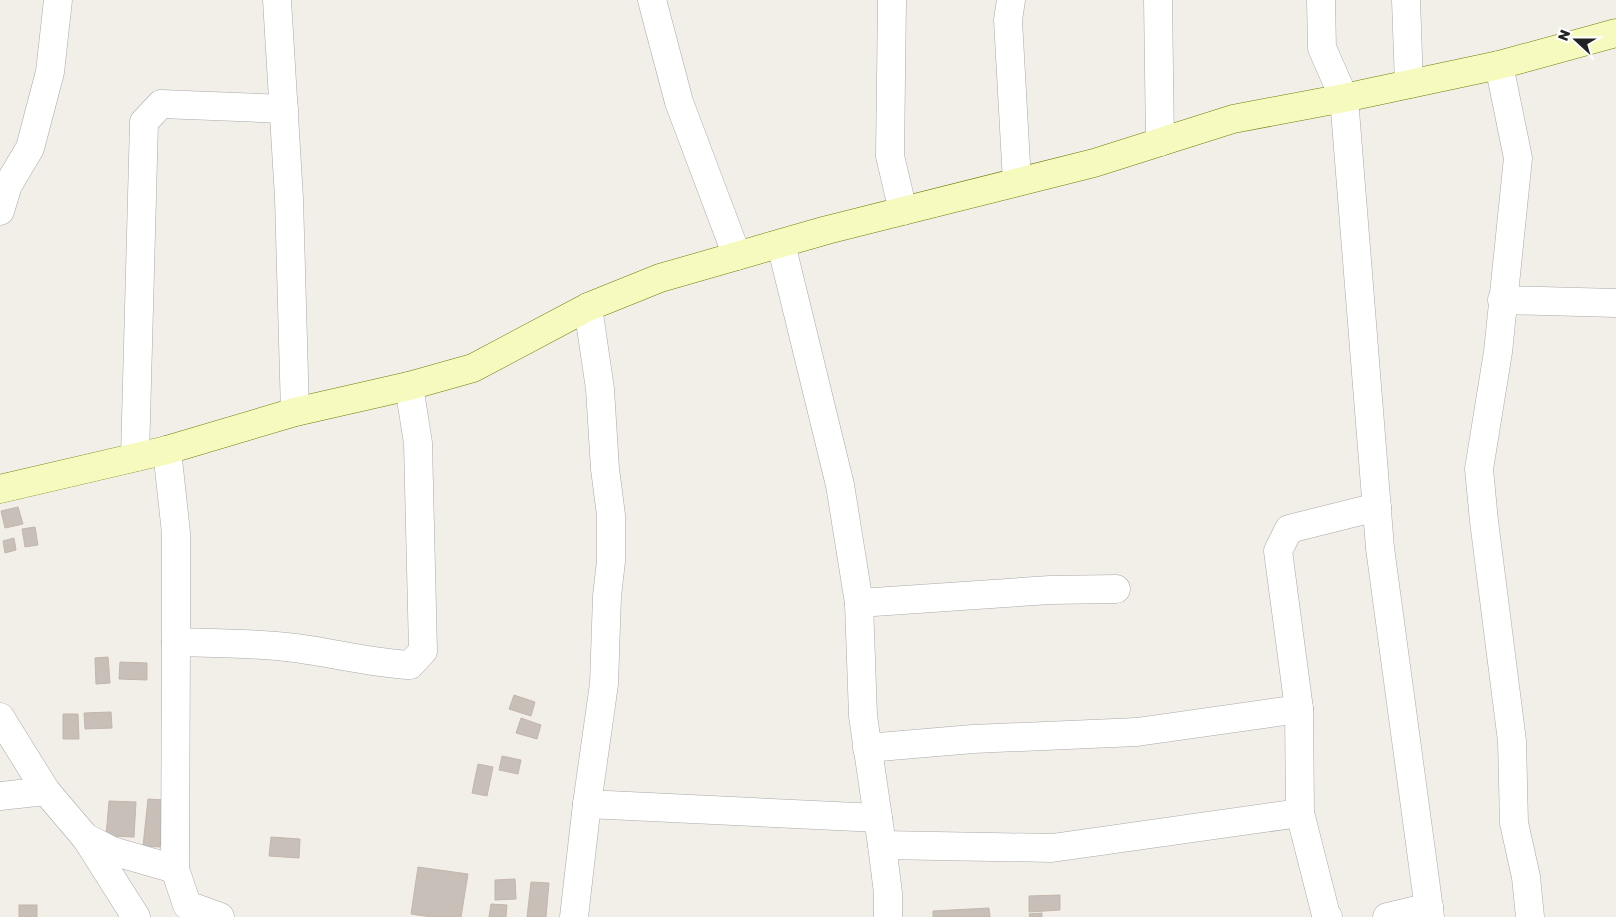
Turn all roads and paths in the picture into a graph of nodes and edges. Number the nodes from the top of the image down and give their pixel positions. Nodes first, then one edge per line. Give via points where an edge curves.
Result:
1 (58, 0) edge
2 (277, 0) edge
3 (652, 0) edge
4 (892, 0) edge
5 (1011, 0) edge
6 (1158, 0) edge
7 (1320, 0) edge
8 (1406, 0) edge
9 (1616, 33) edge
10 (1499, 65) junction
11 (1409, 84) junction
12 (1344, 98) junction
13 (284, 109) junction
14 (1160, 142) junction
15 (1017, 182) junction
16 (0, 211) edge
17 (903, 211) junction
18 (781, 244) junction
19 (737, 256) junction
20 (1502, 300) junction
21 (1616, 303) edge
22 (588, 308) junction
23 (409, 386) junction
24 (295, 412) junction
25 (167, 450) junction
26 (135, 457) junction
27 (0, 489) edge
28 (1377, 507) junction
29 (1116, 589) dead end
30 (859, 602) junction
31 (176, 642) junction
32 (1299, 709) junction
33 (0, 717) edge
34 (867, 748) junction
35 (46, 791) junction
36 (0, 796) edge
37 (587, 804) junction
38 (1300, 813) junction
39 (878, 818) junction
40 (85, 837) junction
41 (882, 845) junction
42 (175, 869) junction
43 (1430, 912) edge
44 (136, 917) edge
45 (220, 917) edge
46 (574, 917) edge
47 (888, 917) edge
48 (1328, 917) edge
49 (1387, 917) edge
50 (1530, 917) edge

1 - 16 street via 50,72 30,148 8,185
2 - 13 street
3 - 19 street via 679,102
4 - 17 street via 890,156
5 - 15 street via 1008,20
6 - 14 street
7 - 12 street via 1322,48
8 - 11 street
9 - 10 street
10 - 11 street
10 - 20 street via 1518,158
11 - 12 street
12 - 14 street via 1233,119
12 - 28 street
13 - 24 street
13 - 26 street via 161,104 144,122
14 - 15 street
15 - 17 street
17 - 18 street
18 - 19 street
18 - 30 street via 840,485
19 - 22 street via 660,278
20 - 21 street
20 - 50 street via 1498,352 1479,469 1512,741 1514,823 1526,877
22 - 23 street via 473,368
22 - 37 street via 600,390 611,515 611,561 604,684
23 - 24 street
23 - 31 street via 418,443 423,651 410,666 295,648
24 - 25 street
25 - 26 street
25 - 31 street via 176,533
26 - 27 street
28 - 32 street via 1289,529 1278,551
28 - 43 street
29 - 30 street
30 - 34 street
31 - 42 street
32 - 34 street via 1137,732 973,739
32 - 38 street
33 - 35 street
34 - 39 street
35 - 36 street
35 - 40 street
37 - 39 street
37 - 46 street
38 - 41 street via 1052,848
38 - 48 street
39 - 41 street
40 - 42 street via 112,851
40 - 44 street
41 - 47 street
42 - 45 street via 187,905
43 - 49 street

